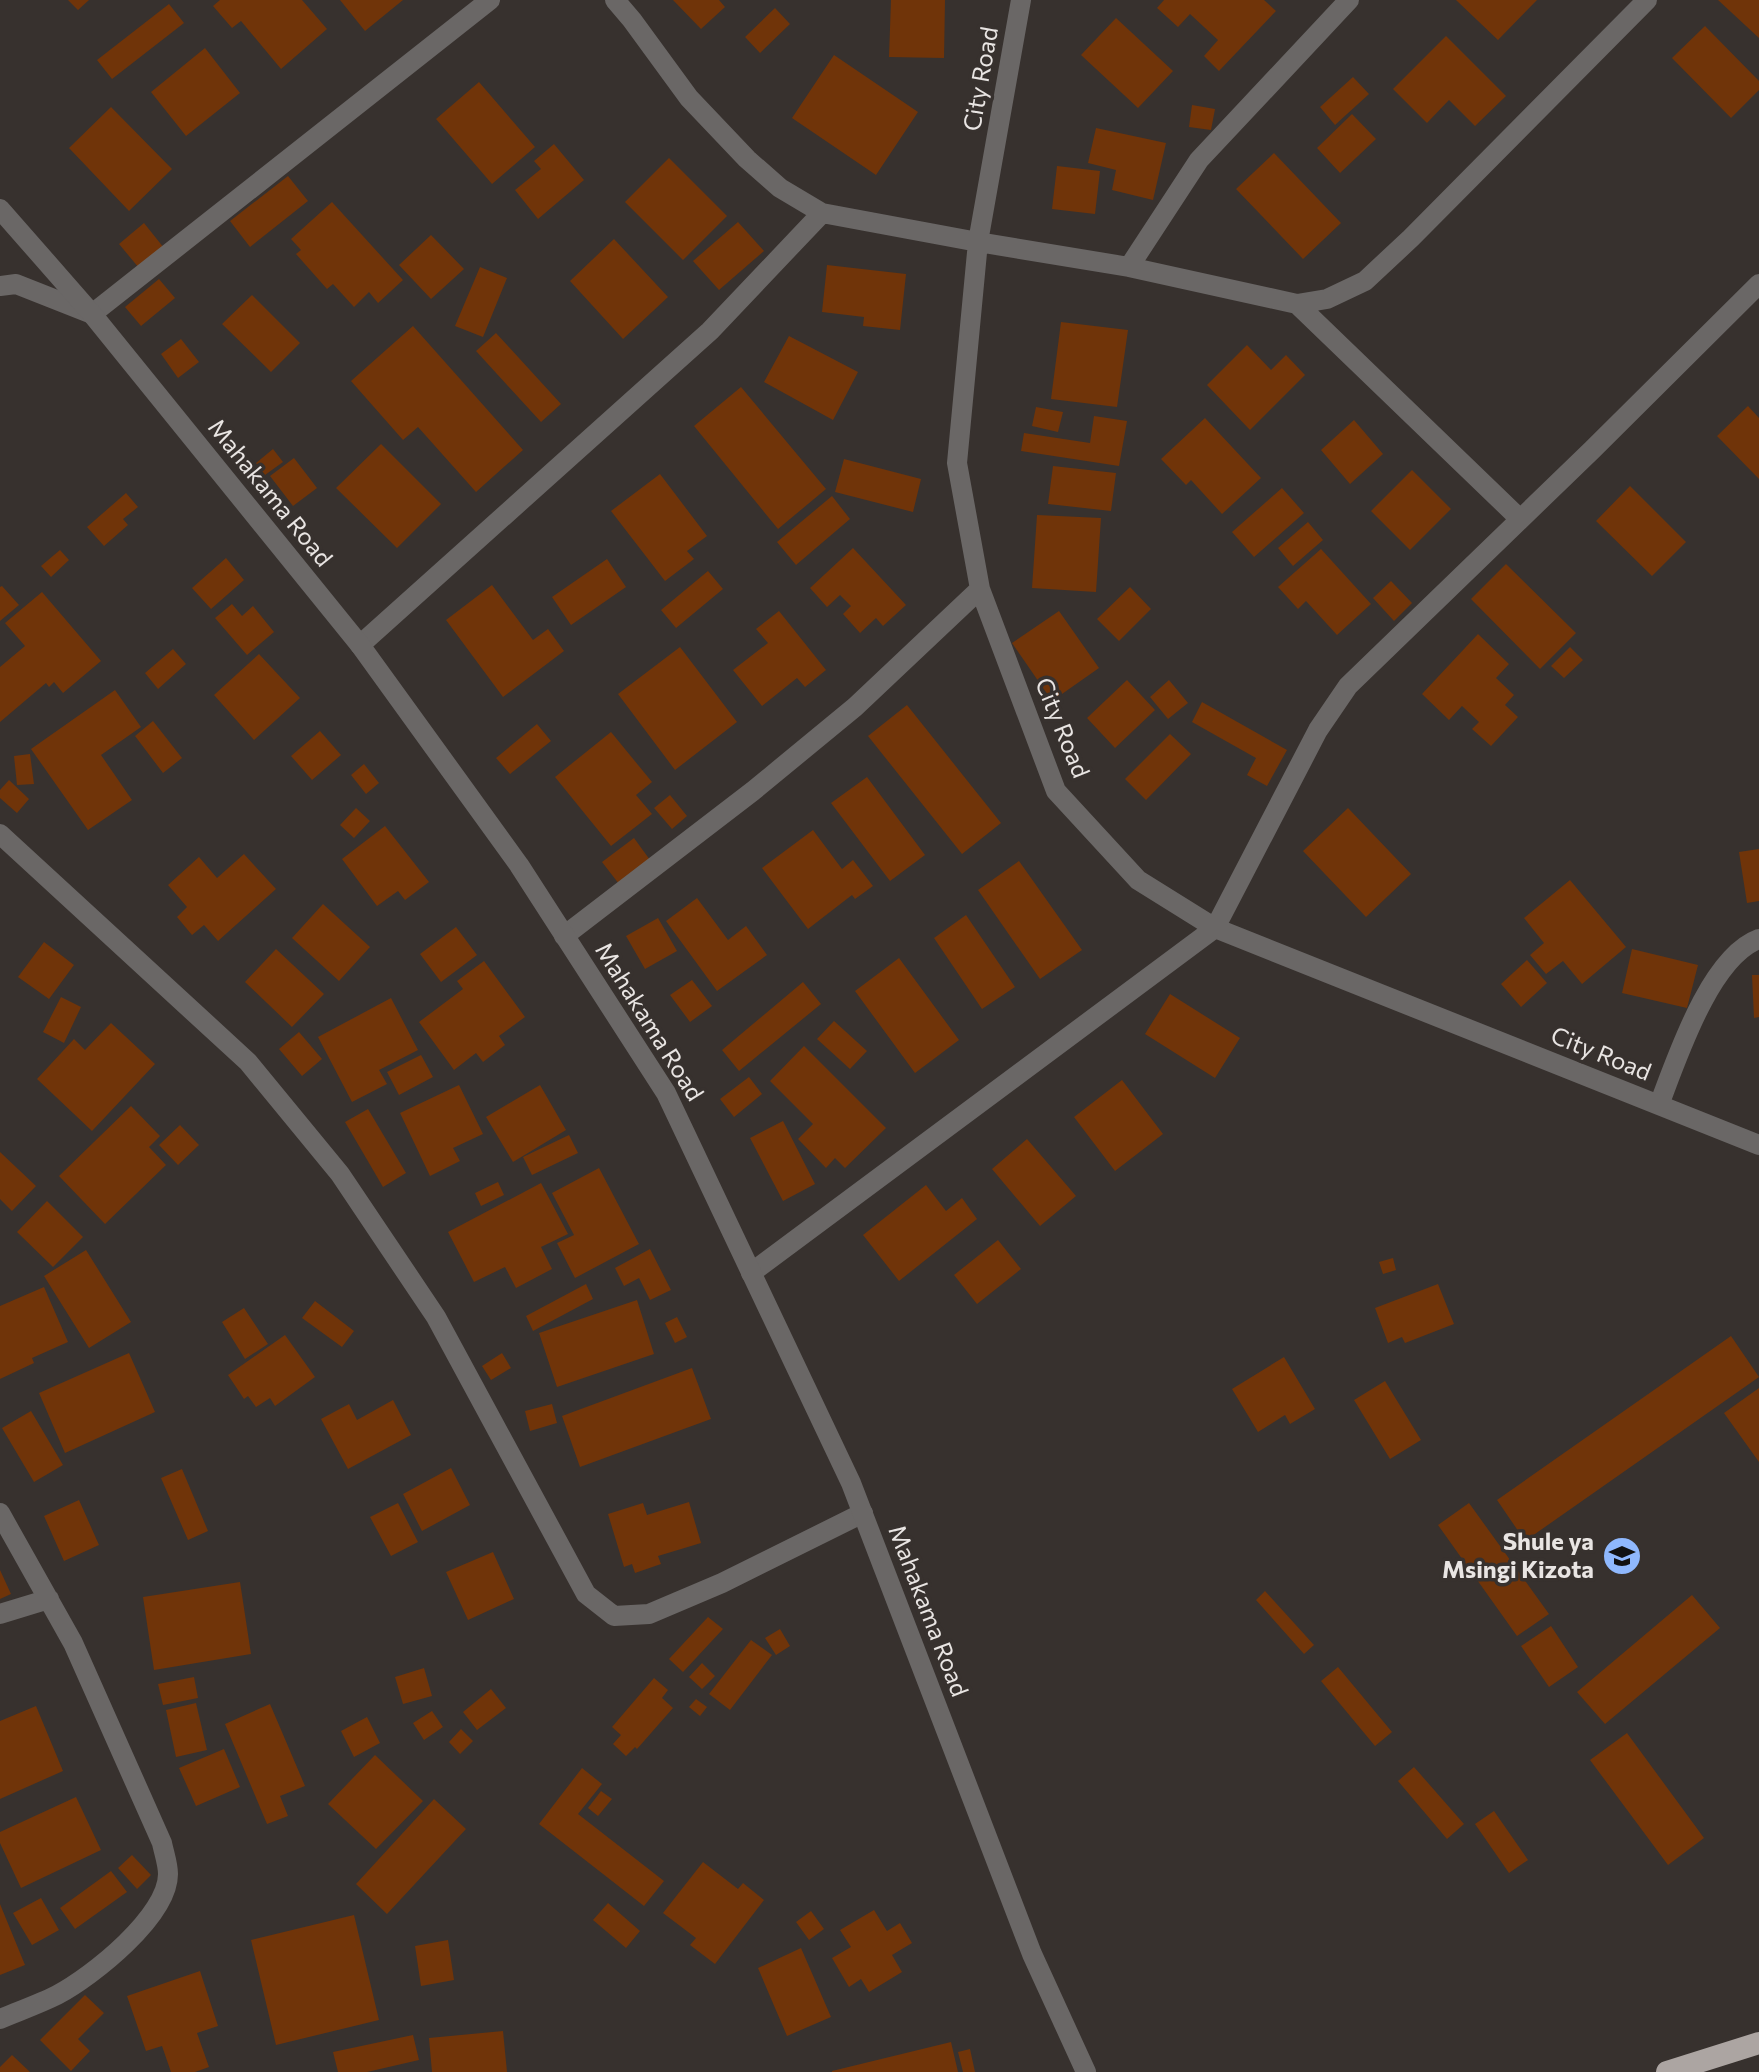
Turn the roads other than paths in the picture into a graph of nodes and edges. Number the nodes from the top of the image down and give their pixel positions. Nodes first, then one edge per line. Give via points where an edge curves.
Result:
1 (490, 0) edge
2 (615, 0) edge
3 (1021, 0) edge
4 (1349, 0) edge
5 (1647, 0) edge
6 (0, 209) edge
7 (822, 213) junction
8 (978, 242) junction
9 (1129, 267) junction
10 (1759, 284) edge
11 (0, 286) edge
12 (1297, 304) junction
13 (92, 314) junction
14 (1520, 519) junction
15 (980, 589) junction
16 (360, 645) junction
17 (0, 834) edge
18 (1215, 928) junction
19 (564, 936) junction
20 (1759, 939) edge
21 (1659, 1105) junction
22 (1759, 1145) edge
23 (751, 1273) junction
24 (0, 1513) edge
25 (863, 1513) junction
26 (49, 1599) junction
27 (0, 1614) edge
28 (0, 2019) edge
29 (1759, 2043) edge
30 (1086, 2072) edge
31 (1667, 2072) edge

1 - 13 street
2 - 7 street via 689,98 747,159 780,188
3 - 8 street, City Road
4 - 9 street via 1199,160
5 - 12 street via 1365,281 1327,299
6 - 13 street, Mahakama Road
7 - 8 street
7 - 16 street via 710,331
8 - 9 street
8 - 15 street, City Road via 957,463
9 - 12 street
10 - 14 street
11 - 13 street via 16,284
12 - 14 street
13 - 16 street, Mahakama Road
14 - 18 street via 1348,686 1330,710
15 - 18 street, City Road via 1056,791 1138,880
15 - 19 street via 855,707
16 - 19 street, Mahakama Road
17 - 25 street via 248,1062 340,1174 436,1317 586,1594 614,1616 649,1614
18 - 21 street, City Road
18 - 23 street
19 - 23 street, Mahakama Road via 666,1093
20 - 21 street via 1747,943 1698,1007
21 - 22 street, City Road
23 - 25 street, Mahakama Road
24 - 26 street
25 - 30 street, Mahakama Road via 1032,1954
26 - 27 street
26 - 28 street via 162,1843 168,1875 162,1898 141,1928 93,1972
29 - 31 highway

